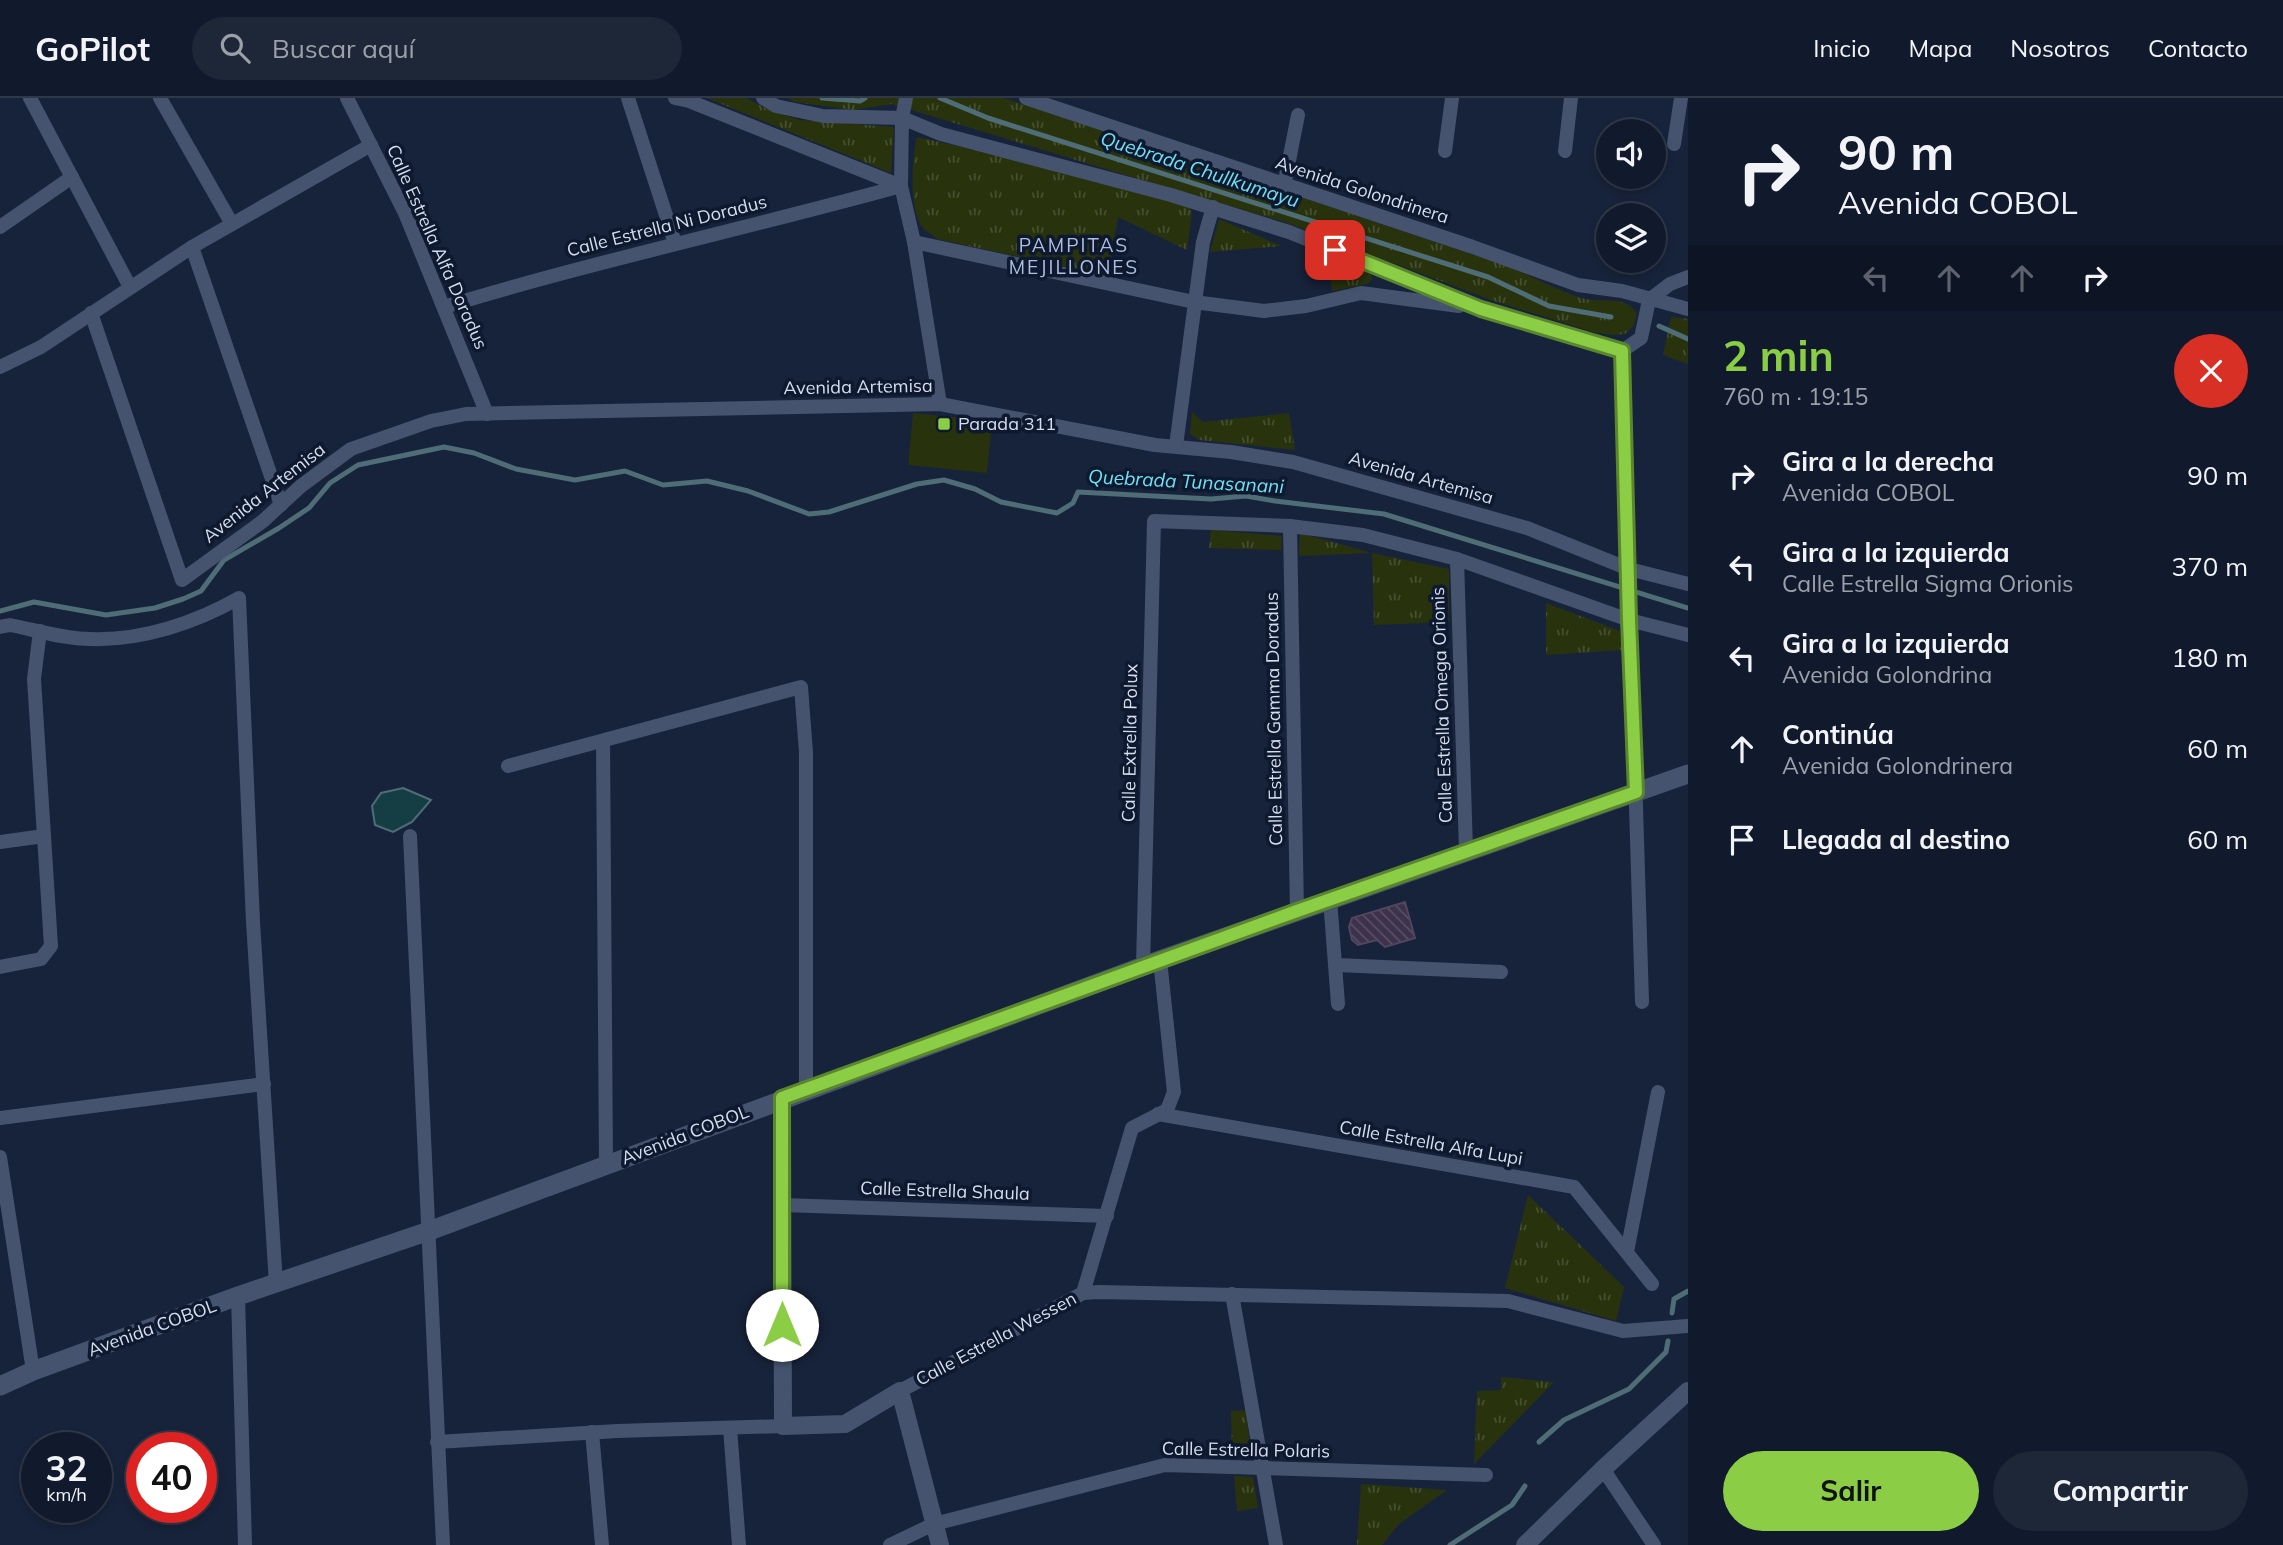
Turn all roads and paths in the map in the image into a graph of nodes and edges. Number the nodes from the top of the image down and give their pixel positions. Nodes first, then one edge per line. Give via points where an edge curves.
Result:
1 (30, 98) edge
2 (160, 98) edge
3 (347, 98) edge
4 (628, 98) edge
5 (675, 98) edge
6 (763, 98) edge
7 (906, 98) edge
8 (1026, 98) edge
9 (1452, 98) edge
10 (1571, 98) edge
11 (1681, 98) edge
12 (1298, 115) dead end
13 (902, 118) junction
14 (1674, 144) dead end
15 (371, 145) junction
16 (1445, 150) dead end
17 (1564, 151) dead end
18 (72, 177) junction
19 (901, 186) junction
20 (1284, 186) junction
21 (1213, 207) junction
22 (233, 223) junction
23 (0, 227) edge
24 (914, 242) junction
25 (675, 243) junction
26 (192, 247) junction
27 (1688, 277) edge
28 (130, 287) junction
29 (1649, 299) junction
30 (1194, 302) junction
31 (444, 307) junction
32 (1481, 309) junction
33 (1688, 309) edge
34 (90, 313) junction
35 (1622, 351) junction
36 (0, 367) edge
37 (940, 404) junction
38 (487, 414) junction
39 (1176, 446) junction
40 (281, 505) junction
41 (1290, 526) junction
42 (1457, 559) junction
43 (1688, 583) edge
44 (1629, 584) junction
45 (1629, 620) junction
46 (0, 627) edge
47 (40, 631) junction
48 (1688, 635) edge
49 (603, 741) junction
50 (508, 766) dead end
51 (1688, 774) edge
52 (1636, 792) junction
53 (44, 836) junction
54 (410, 836) dead end
55 (0, 842) edge
56 (1466, 851) junction
57 (1330, 899) junction
58 (1297, 911) junction
59 (1152, 964) junction
60 (1336, 965) junction
61 (0, 967) edge
62 (1501, 972) dead end
63 (1642, 1002) dead end
64 (1338, 1004) dead end
65 (264, 1084) junction
66 (806, 1090) junction
67 (1658, 1092) dead end
68 (782, 1098) junction
69 (1158, 1114) junction
70 (0, 1118) edge
71 (0, 1157) edge
72 (606, 1164) junction
73 (782, 1205) junction
74 (1107, 1216) junction
75 (429, 1231) junction
76 (1628, 1252) junction
77 (275, 1284) junction
78 (1652, 1284) dead end
79 (1083, 1293) junction
80 (1232, 1294) junction
81 (238, 1296) junction
82 (1688, 1326) edge
83 (33, 1371) junction
84 (0, 1386) edge
85 (900, 1391) junction
86 (1688, 1391) edge
87 (783, 1426) junction
88 (730, 1428) junction
89 (592, 1432) junction
90 (438, 1441) junction
91 (1262, 1467) junction
92 (1602, 1469) junction
93 (1486, 1475) dead end
94 (934, 1524) junction
95 (245, 1545) edge
96 (443, 1545) edge
97 (602, 1545) edge
98 (739, 1545) edge
99 (890, 1545) edge
100 (940, 1545) edge
101 (1276, 1545) edge
102 (1525, 1545) edge
103 (1654, 1545) edge

1 - 18 street
2 - 22 street
3 - 15 street, Calle Estrella Alfa Doradus
4 - 25 street
5 - 19 street
6 - 13 street via 776,106 823,116
7 - 13 street
8 - 20 street, Avenida Golondrinera
9 - 16 street
10 - 17 street
11 - 14 street
12 - 20 street
13 - 19 street
13 - 21 street via 941,134
15 - 22 street
15 - 31 street, Calle Estrella Alfa Doradus
18 - 23 street
18 - 28 street
19 - 24 street
19 - 25 street, Calle Estrella Ni Doradus
20 - 29 street, Avenida Golondrinera via 1578,285
21 - 30 street
21 - 32 street via 1289,232
22 - 26 street
24 - 30 street
24 - 37 street
25 - 31 street, Calle Estrella Ni Doradus
26 - 28 street
26 - 40 street
27 - 29 street
28 - 34 street
29 - 33 street, Avenida Golondrinera
29 - 35 street via 1642,338
30 - 32 street via 1264,311 1361,293
30 - 39 street
31 - 38 street, Calle Estrella Alfa Doradus
32 - 35 street
34 - 36 street via 41,347
34 - 40 street, Avenida Artemisa via 182,580
35 - 44 street
37 - 38 street, Avenida Artemisa
37 - 39 street, Avenida Artemisa
38 - 40 street, Avenida Artemisa via 431,421 351,449
39 - 44 street, Avenida Artemisa via 1293,463 1527,528
41 - 42 street via 1363,535
41 - 58 street, Calle Estrella Gamma Doradus
41 - 59 street, Calle Extrella Polux via 1154,521
42 - 45 street
42 - 56 street, Calle Estrella Omega Orionis
43 - 44 street, Avenida Artemisa
44 - 45 street
45 - 48 street
45 - 52 street
46 - 47 street
47 - 53 street via 34,679
47 - 65 street via 89,639 143,635 212,614 239,598
49 - 50 street
49 - 66 street via 800,687 806,752
49 - 72 street
51 - 52 main road, Avenida COBOL
52 - 56 main road, Avenida COBOL
52 - 63 street
53 - 55 street
53 - 61 street via 51,946 41,959
54 - 75 street
56 - 57 main road, Avenida COBOL
57 - 58 main road, Avenida COBOL
57 - 60 street
58 - 59 main road, Avenida COBOL
59 - 66 main road, Avenida COBOL
59 - 69 street, Calle Extrella Polux via 1174,1092 1167,1110
60 - 62 street
60 - 64 street
65 - 70 street
65 - 77 street
66 - 68 main road, Avenida COBOL
67 - 76 street
68 - 72 main road, Avenida COBOL
68 - 73 street
69 - 74 street via 1132,1128
69 - 76 street, Calle Estrella Alfa Lupi via 1574,1187
71 - 83 street
72 - 75 main road, Avenida COBOL
73 - 74 street, Calle Estrella Shaula
73 - 87 street
74 - 79 street
75 - 77 main road, Avenida COBOL
75 - 90 street
76 - 78 street, Calle Estrella Alfa Lupi
77 - 81 main road, Avenida COBOL
79 - 80 street, Calle Estrella Wessen
79 - 85 street, Calle Estrella Wessen
80 - 82 street, Calle Estrella Wessen via 1508,1301 1623,1331
80 - 91 street
81 - 83 main road, Avenida COBOL
81 - 95 street
83 - 84 main road, Avenida COBOL
85 - 87 street, Calle Estrella Wessen via 845,1424
85 - 94 street
86 - 92 street
87 - 88 street, Calle Estrella Wessen
88 - 89 street, Calle Estrella Wessen
88 - 98 street
89 - 90 street, Calle Estrella Wessen
89 - 97 street
90 - 96 street
91 - 93 street, Calle Estrella Polaris
91 - 94 street, Calle Estrella Polaris via 1165,1465
91 - 101 street
92 - 102 street
92 - 103 street
94 - 99 street, Calle Estrella Polaris
94 - 100 street

